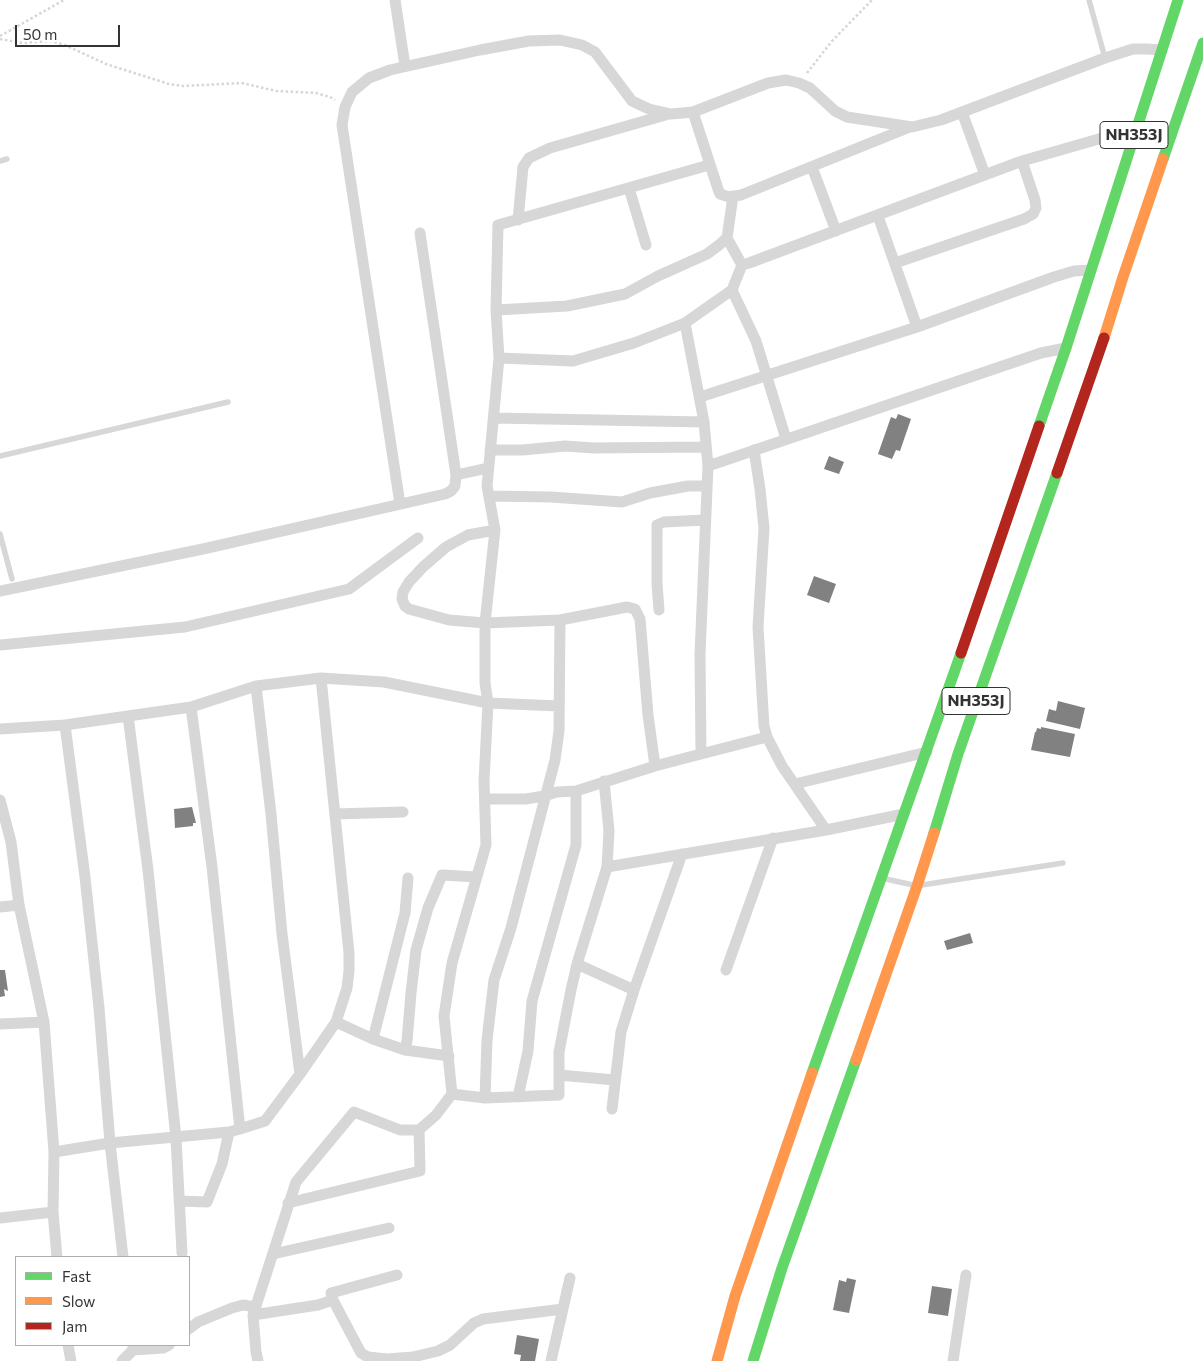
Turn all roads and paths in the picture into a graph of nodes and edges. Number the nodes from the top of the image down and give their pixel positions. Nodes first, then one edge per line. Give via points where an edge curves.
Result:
1 (64, 0) edge
2 (395, 0) edge
3 (872, 0) edge
4 (1089, 0) edge
5 (1178, 0) edge
6 (0, 38) edge
7 (1203, 42) edge
8 (1162, 50) junction
9 (1105, 58) junction
10 (405, 66) junction
11 (799, 83) junction
12 (345, 107) junction
13 (693, 112) junction
14 (962, 112) junction
15 (671, 114) junction
16 (912, 127) junction
17 (1137, 128) junction
18 (1171, 136) junction
19 (7, 159) dead end
20 (0, 161) edge
21 (1022, 161) junction
22 (709, 165) junction
23 (812, 167) junction
24 (985, 175) junction
25 (629, 188) junction
26 (733, 196) junction
27 (878, 216) junction
28 (518, 220) junction
29 (836, 231) junction
30 (420, 233) dead end
31 (727, 238) junction
32 (646, 245) dead end
33 (895, 263) junction
34 (742, 264) junction
35 (1091, 270) junction
36 (732, 290) junction
37 (496, 310) junction
38 (685, 323) junction
39 (917, 327) junction
40 (1066, 348) junction
41 (499, 358) junction
42 (767, 375) junction
43 (700, 397) junction
44 (228, 402) dead end
45 (494, 418) junction
46 (704, 422) junction
47 (786, 439) junction
48 (705, 447) junction
49 (490, 450) junction
50 (754, 450) junction
51 (0, 456) edge
52 (708, 466) junction
53 (488, 468) junction
54 (456, 475) junction
55 (708, 486) junction
56 (489, 496) junction
57 (400, 504) junction
58 (705, 520) junction
59 (496, 530) junction
60 (0, 534) edge
61 (418, 538) dead end
62 (12, 579) dead end
63 (0, 591) edge
64 (659, 610) dead end
65 (560, 620) junction
66 (485, 623) junction
67 (0, 645) edge
68 (321, 678) junction
69 (256, 686) junction
70 (488, 703) junction
71 (559, 706) junction
72 (191, 707) junction
73 (128, 716) junction
74 (65, 725) junction
75 (0, 729) edge
76 (767, 737) junction
77 (927, 752) junction
78 (701, 754) junction
79 (656, 766) junction
80 (604, 781) junction
81 (795, 784) junction
82 (576, 791) junction
83 (544, 796) junction
84 (485, 799) junction
85 (0, 800) edge
86 (403, 812) dead end
87 (335, 814) junction
88 (904, 814) junction
89 (826, 830) junction
90 (773, 838) junction
91 (682, 854) junction
92 (1063, 863) dead end
93 (607, 867) junction
94 (476, 877) junction
95 (408, 878) dead end
96 (882, 878) junction
97 (917, 886) junction
98 (19, 905) junction
99 (0, 907) edge
100 (577, 964) junction
101 (726, 970) dead end
102 (634, 990) junction
103 (44, 1022) junction
104 (336, 1022) junction
105 (0, 1024) edge
106 (373, 1039) junction
107 (405, 1050) junction
108 (449, 1056) junction
109 (300, 1074) junction
110 (559, 1075) junction
111 (616, 1080) junction
112 (452, 1094) junction
113 (518, 1097) junction
114 (485, 1098) junction
115 (612, 1109) dead end
116 (240, 1129) junction
117 (419, 1130) junction
118 (229, 1132) junction
119 (176, 1138) junction
120 (110, 1143) junction
121 (54, 1152) junction
122 (179, 1201) junction
123 (288, 1203) junction
124 (53, 1212) junction
125 (0, 1218) edge
126 (388, 1228) dead end
127 (182, 1253) dead end
128 (273, 1254) junction
129 (57, 1256) edge
130 (123, 1256) edge
131 (397, 1275) dead end
132 (966, 1275) dead end
133 (570, 1278) dead end
134 (333, 1300) junction
135 (563, 1309) junction
136 (254, 1311) junction
137 (190, 1328) edge
138 (68, 1346) edge
139 (167, 1346) edge
140 (133, 1347) edge
141 (71, 1361) edge
142 (122, 1361) edge
143 (258, 1361) edge
144 (551, 1361) edge
145 (717, 1361) edge
146 (753, 1361) edge
147 (953, 1361) edge

1 - 6 path
2 - 10 street
3 - 11 path via 832,41
4 - 9 lane
5 - 8 highway, NH353J
6 - 12 path via 24,44 51,41 106,64 169,84 242,83 276,91 316,93
7 - 18 highway, NH353J
8 - 9 street via 1133,49
8 - 17 highway, NH353J
9 - 14 street
10 - 12 street via 369,78 352,92
10 - 15 street via 529,41 560,40 582,44 596,52 632,101 649,110
11 - 13 street via 786,80 768,84
11 - 16 street via 847,117
12 - 57 street via 342,125
13 - 15 street
13 - 22 street
14 - 16 street
14 - 24 street
15 - 28 street via 550,148 529,158 523,167
16 - 23 street
17 - 18 street
17 - 21 street
17 - 35 highway, NH353J
18 - 97 highway, NH353J via 1099,355 958,754
19 - 20 lane
21 - 24 street
21 - 33 street via 1035,200 1033,214
22 - 25 street
22 - 26 street via 720,194
23 - 26 street
23 - 29 street
24 - 27 street
25 - 28 street
25 - 32 street
26 - 31 street
27 - 29 street
27 - 33 street
28 - 37 street via 498,225
29 - 34 street
30 - 54 street
31 - 34 street
31 - 37 street via 707,254 625,294 568,306
33 - 39 street
34 - 36 street
35 - 39 street via 1054,277
35 - 40 highway, NH353J
36 - 38 street
36 - 42 street via 756,341
37 - 41 street
38 - 41 street via 634,343 573,361
38 - 43 street
39 - 42 street
40 - 47 street via 1041,353
40 - 77 highway, NH353J
41 - 45 street
42 - 43 street
42 - 47 street
43 - 46 street
44 - 51 lane
45 - 46 street
45 - 49 street
46 - 48 street
47 - 50 street
48 - 49 street via 565,446
48 - 52 street
49 - 53 street
50 - 52 street
50 - 76 street via 764,528 758,627
52 - 55 street
53 - 54 street
53 - 56 street
54 - 57 street via 451,491
55 - 56 street via 650,493 622,502
55 - 58 street
56 - 59 street
57 - 63 street
58 - 64 street via 664,522 657,526
58 - 78 street via 700,654
59 - 66 street
59 - 66 street via 468,535 446,547 409,582 402,599 409,609 449,620
60 - 62 lane
61 - 67 street via 349,589 185,627
65 - 66 street
65 - 71 street
65 - 79 street via 627,607 635,609 640,619
66 - 70 street
68 - 69 street
68 - 70 street via 384,682
68 - 87 street
69 - 72 street
69 - 109 street
70 - 71 street
70 - 84 street
71 - 83 street via 555,760
72 - 73 street
72 - 116 street
73 - 74 street
73 - 119 street
74 - 75 street
74 - 120 street via 86,886
76 - 78 street
76 - 81 street
77 - 81 street
77 - 88 highway, NH353J
78 - 79 street
79 - 80 street
80 - 82 street
80 - 93 street via 609,831
81 - 89 street
82 - 83 street
82 - 113 street via 576,845 532,1001 528,1051
83 - 84 street
83 - 114 street via 511,928 494,980 486,1040
84 - 94 street via 486,844
85 - 98 street via 11,842
86 - 87 street
87 - 104 street via 349,971
88 - 89 street
88 - 96 highway, NH353J
89 - 90 street
90 - 91 street
90 - 101 street
91 - 93 street
91 - 102 street
92 - 97 lane
93 - 100 street
94 - 107 street via 442,875 428,908 416,950
94 - 108 street via 452,963 444,1016
95 - 106 street via 405,914
96 - 97 lane
96 - 145 highway, NH353J via 735,1296
97 - 146 highway, NH353J via 782,1268
98 - 99 street
98 - 103 street
100 - 102 street
100 - 110 street via 559,1052
102 - 111 street via 621,1032
103 - 105 street
103 - 121 street
104 - 106 street
104 - 109 street
106 - 107 street
107 - 108 street
108 - 112 street
109 - 116 street via 265,1121
110 - 111 street
110 - 113 street via 558,1096
111 - 115 street
112 - 114 street
112 - 117 street
113 - 114 street
116 - 118 street
117 - 123 street via 420,1171
117 - 123 street via 400,1130 354,1112 296,1182
118 - 119 street
118 - 122 street via 208,1202
119 - 120 street
119 - 122 street
120 - 121 street
120 - 130 street
121 - 124 street
122 - 127 street
123 - 128 street
124 - 125 street
124 - 129 street
126 - 128 street
128 - 136 street
131 - 134 street via 331,1293
132 - 147 street
133 - 135 street
134 - 135 street via 361,1352 368,1357 387,1359 438,1351 450,1345 474,1323 483,1320
134 - 136 street via 318,1305
135 - 144 street
136 - 137 street via 243,1305
136 - 143 street
138 - 141 street
139 - 140 street
140 - 142 street

